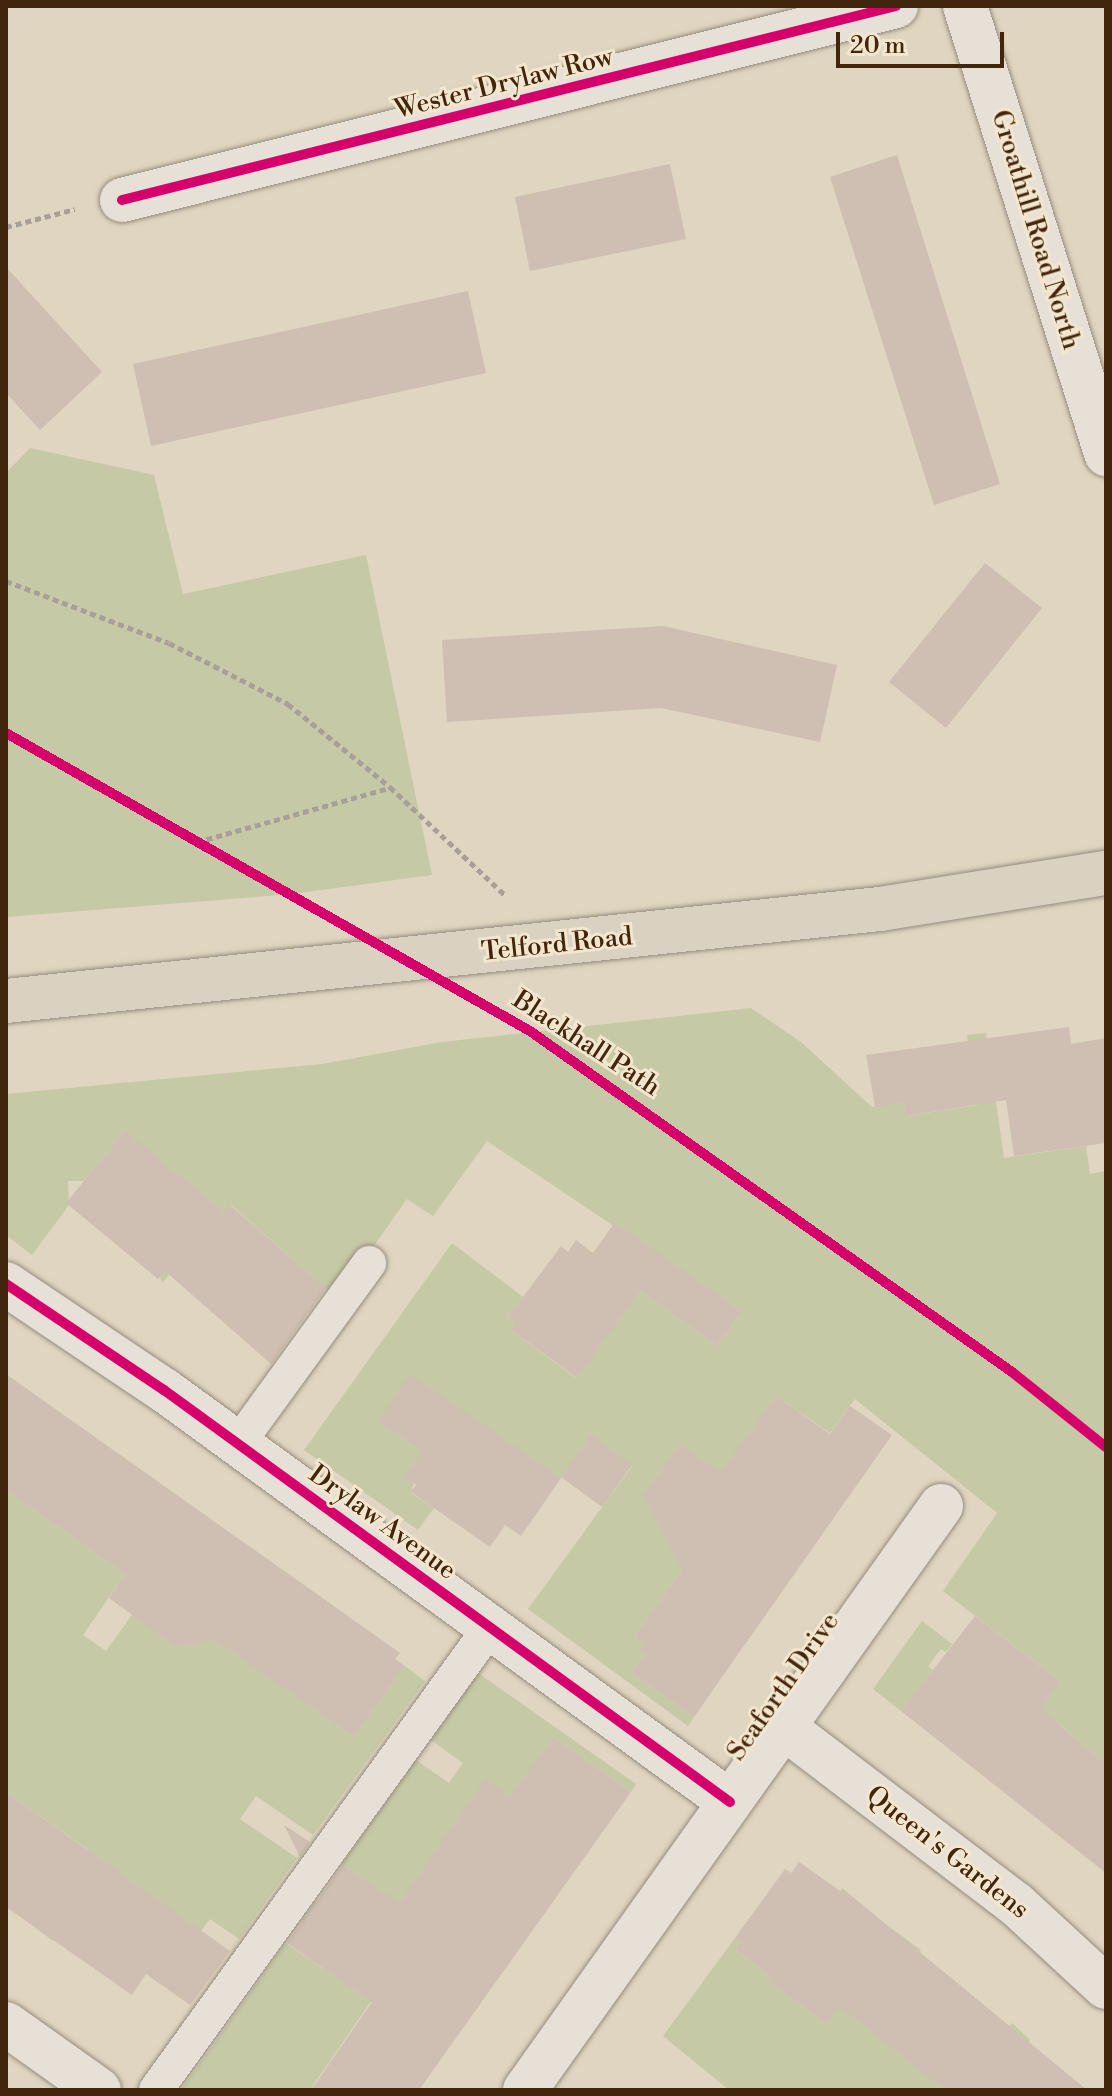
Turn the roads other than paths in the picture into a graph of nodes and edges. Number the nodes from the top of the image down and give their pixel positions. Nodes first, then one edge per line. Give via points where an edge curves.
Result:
1 (896, 6) edge
2 (965, 6) edge
3 (122, 200) road end
4 (1106, 454) edge
5 (1106, 873) edge
6 (6, 1001) edge
7 (369, 1263) dead end
8 (6, 1284) edge
9 (237, 1445) junction
10 (941, 1506) dead end
11 (489, 1629) junction
12 (782, 1726) junction
13 (730, 1802) junction
14 (1106, 1987) edge
15 (6, 2024) edge
16 (99, 2090) edge
17 (156, 2090) edge
18 (525, 2090) edge

1 - 3 street, Wester Drylaw Row
2 - 4 street, Groathill Road North
5 - 6 main road, Telford Road via 880,909
7 - 9 lane
8 - 9 street, Drylaw Avenue
9 - 11 street, Drylaw Avenue
10 - 12 street, Seaforth Drive
11 - 13 street, Drylaw Avenue
11 - 17 lane
12 - 13 street, Seaforth Drive
12 - 14 street, Queen's Gardens via 1017,1905
13 - 18 street, Seaforth Drive
15 - 16 street

